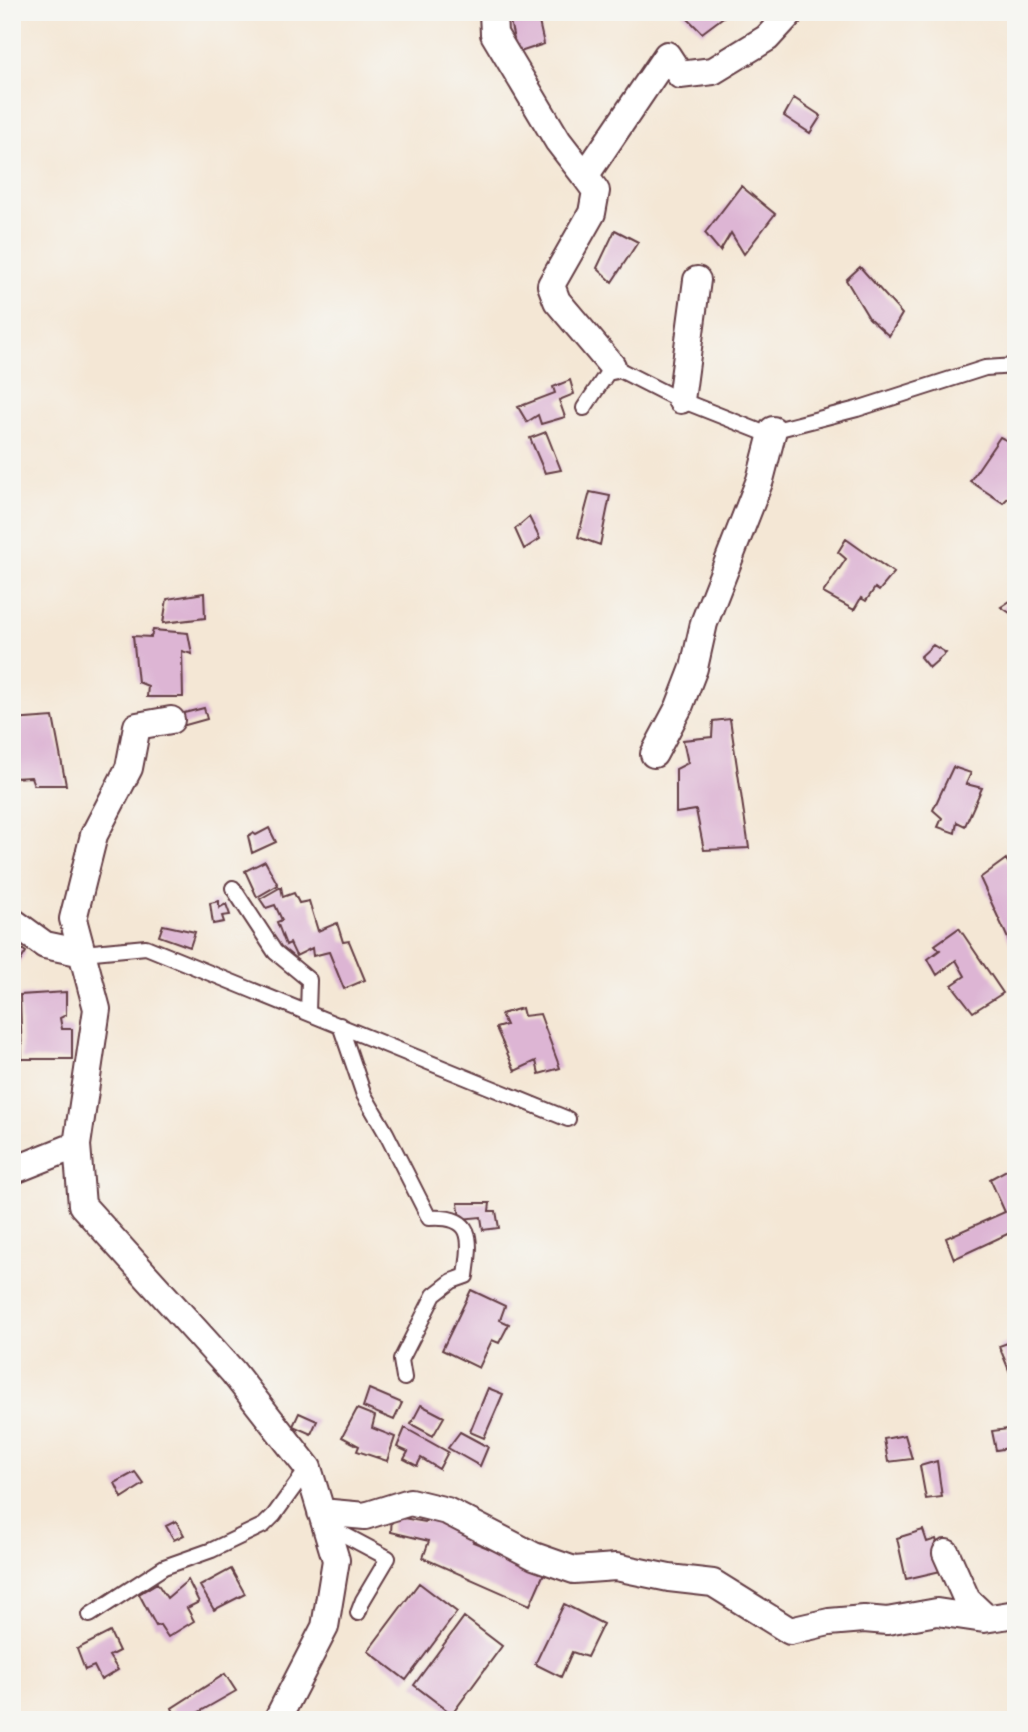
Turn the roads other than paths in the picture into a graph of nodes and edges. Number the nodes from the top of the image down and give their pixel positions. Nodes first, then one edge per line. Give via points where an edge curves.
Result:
1 (493, 12) edge
2 (791, 12) edge
3 (586, 176) junction
4 (697, 280) dead end
5 (611, 366) junction
6 (1016, 366) edge
7 (681, 400) junction
8 (584, 408) dead end
9 (773, 430) junction
10 (171, 720) dead end
11 (654, 754) dead end
12 (233, 888) dead end
13 (12, 921) edge
14 (83, 953) junction
15 (308, 1012) junction
16 (340, 1025) junction
17 (568, 1119) dead end
18 (77, 1145) junction
19 (12, 1171) edge
20 (404, 1378) dead end
21 (308, 1468) junction
22 (321, 1512) junction
23 (946, 1553) dead end
24 (358, 1613) dead end
25 (1016, 1614) edge
26 (90, 1615) dead end
27 (986, 1618) junction
28 (276, 1719) edge

1 - 3 street via 494,34 558,141
2 - 3 street via 767,37 713,71 680,75 667,55
3 - 5 street via 596,191 592,213 551,285 557,301
4 - 7 street
5 - 7 lane
5 - 8 lane
6 - 9 lane via 985,368
7 - 9 lane via 764,433
9 - 11 street via 760,480 704,623 694,668
10 - 14 street via 136,726 129,768 94,835 73,919
12 - 15 lane via 275,951 309,980
13 - 14 street via 45,945
14 - 15 lane via 146,947
14 - 18 street via 97,1009
15 - 16 lane
16 - 17 lane
16 - 20 lane via 364,1095 429,1218 448,1217 464,1227 471,1242 466,1276 433,1295 406,1348 401,1360
18 - 19 street
18 - 21 street via 82,1205 233,1372
21 - 22 street
21 - 26 lane via 264,1525 164,1567
22 - 24 lane via 339,1532 388,1558
22 - 27 street via 365,1516 410,1502 447,1511 534,1556 574,1570 616,1567 713,1583 790,1631 829,1622 887,1621 937,1612
22 - 28 street via 336,1560 325,1627
23 - 27 street via 967,1600
25 - 27 street

